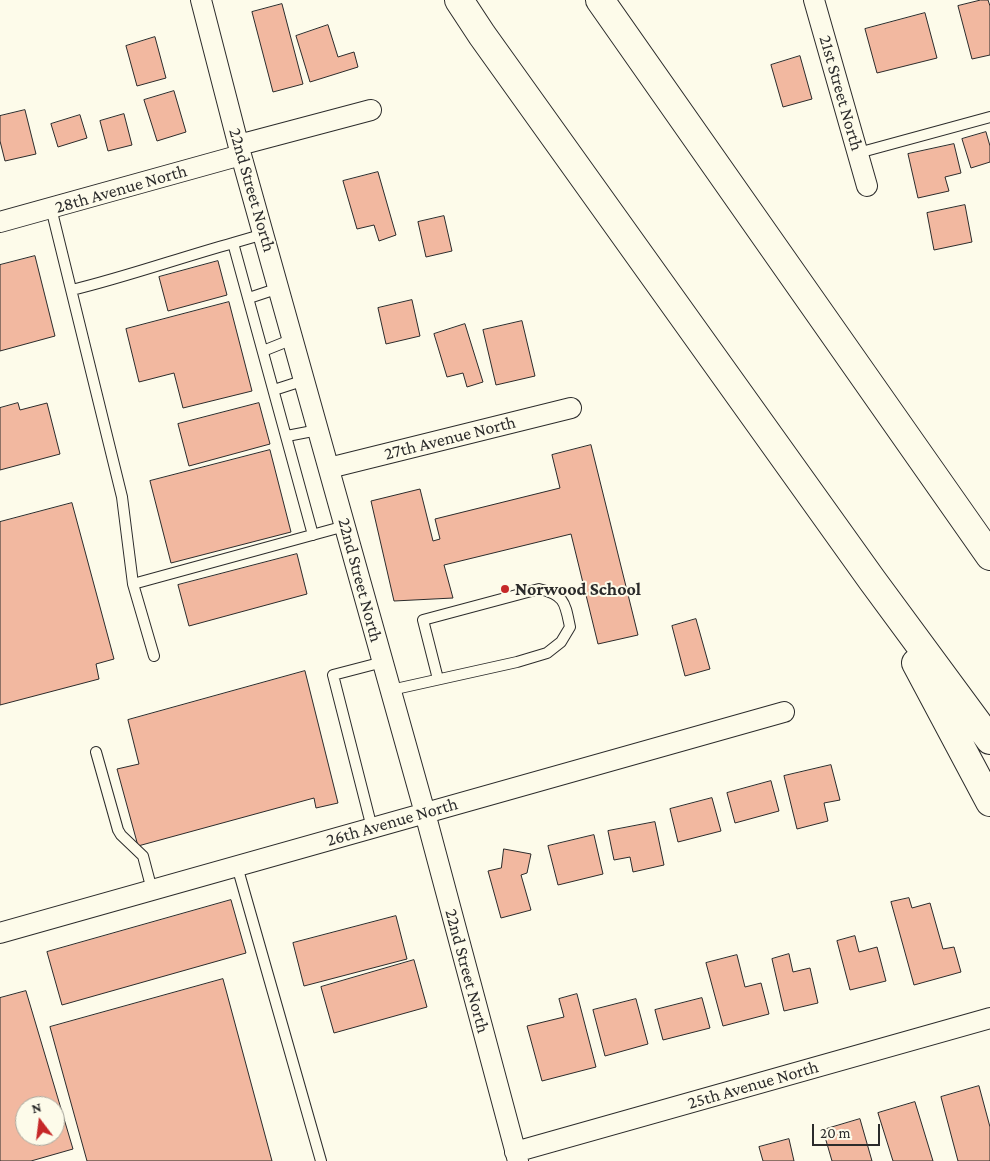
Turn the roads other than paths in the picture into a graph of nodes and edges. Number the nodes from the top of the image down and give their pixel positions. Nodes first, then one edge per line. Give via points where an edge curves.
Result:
1 (200, 0) edge
2 (459, 0) edge
3 (600, 0) edge
4 (814, 0) edge
5 (371, 110) dead end
6 (990, 117) edge
7 (240, 150) junction
8 (858, 153) junction
9 (867, 186) dead end
10 (51, 208) junction
11 (0, 222) edge
12 (264, 234) junction
13 (233, 243) junction
14 (279, 288) junction
15 (72, 290) junction
16 (249, 298) junction
17 (293, 340) junction
18 (263, 351) junction
19 (305, 380) junction
20 (274, 390) junction
21 (571, 408) dead end
22 (318, 430) junction
23 (286, 436) junction
24 (329, 468) junction
25 (951, 502) junction
26 (345, 526) junction
27 (313, 535) junction
28 (990, 542) edge
29 (990, 556) edge
30 (872, 580) junction
31 (133, 584) junction
32 (154, 656) dead end
33 (383, 662) junction
34 (438, 679) junction
35 (391, 690) junction
36 (784, 712) dead end
37 (990, 740) edge
38 (96, 752) dead end
39 (990, 802) edge
40 (425, 813) junction
41 (372, 828) junction
42 (237, 866) junction
43 (152, 890) junction
44 (0, 933) edge
45 (990, 1018) edge
46 (517, 1157) edge
47 (321, 1161) edge

1 - 7 street, 22nd Street North
2 - 30 highway
3 - 25 highway
4 - 8 street, 21st Street North
5 - 7 street, 28th Avenue North
6 - 8 lane
7 - 10 street, 28th Avenue North
7 - 12 street, 22nd Street North
8 - 9 street, 21st Street North
10 - 11 street, 28th Avenue North
10 - 15 lane
12 - 13 lane
12 - 14 street, 22nd Street North
13 - 15 lane
13 - 16 lane
14 - 16 lane
14 - 17 street, 22nd Street North
15 - 31 lane via 122,497
16 - 18 lane
17 - 18 lane
17 - 19 street, 22nd Street North
18 - 20 lane
19 - 20 lane
19 - 22 street, 22nd Street North
20 - 23 lane
21 - 24 street, 27th Avenue North
22 - 23 lane
22 - 24 street, 22nd Street North
23 - 27 lane
24 - 26 street, 22nd Street North
25 - 28 highway
25 - 29 highway
26 - 27 lane
26 - 33 street, 22nd Street North
27 - 31 lane
30 - 37 highway
30 - 39 highway
31 - 32 lane
33 - 35 street, 22nd Street North
33 - 41 lane via 333,675
34 - 34 lane via 547,653 561,642 570,627 565,605 555,592 539,589 423,620
34 - 35 lane
35 - 40 street, 22nd Street North
36 - 40 street, 26th Avenue North
38 - 43 lane via 118,830 142,856
40 - 41 street, 26th Avenue North
40 - 46 street, 22nd Street North
41 - 42 street, 26th Avenue North
42 - 43 street, 26th Avenue North
42 - 47 lane
43 - 44 street, 26th Avenue North
45 - 46 street, 25th Avenue North

